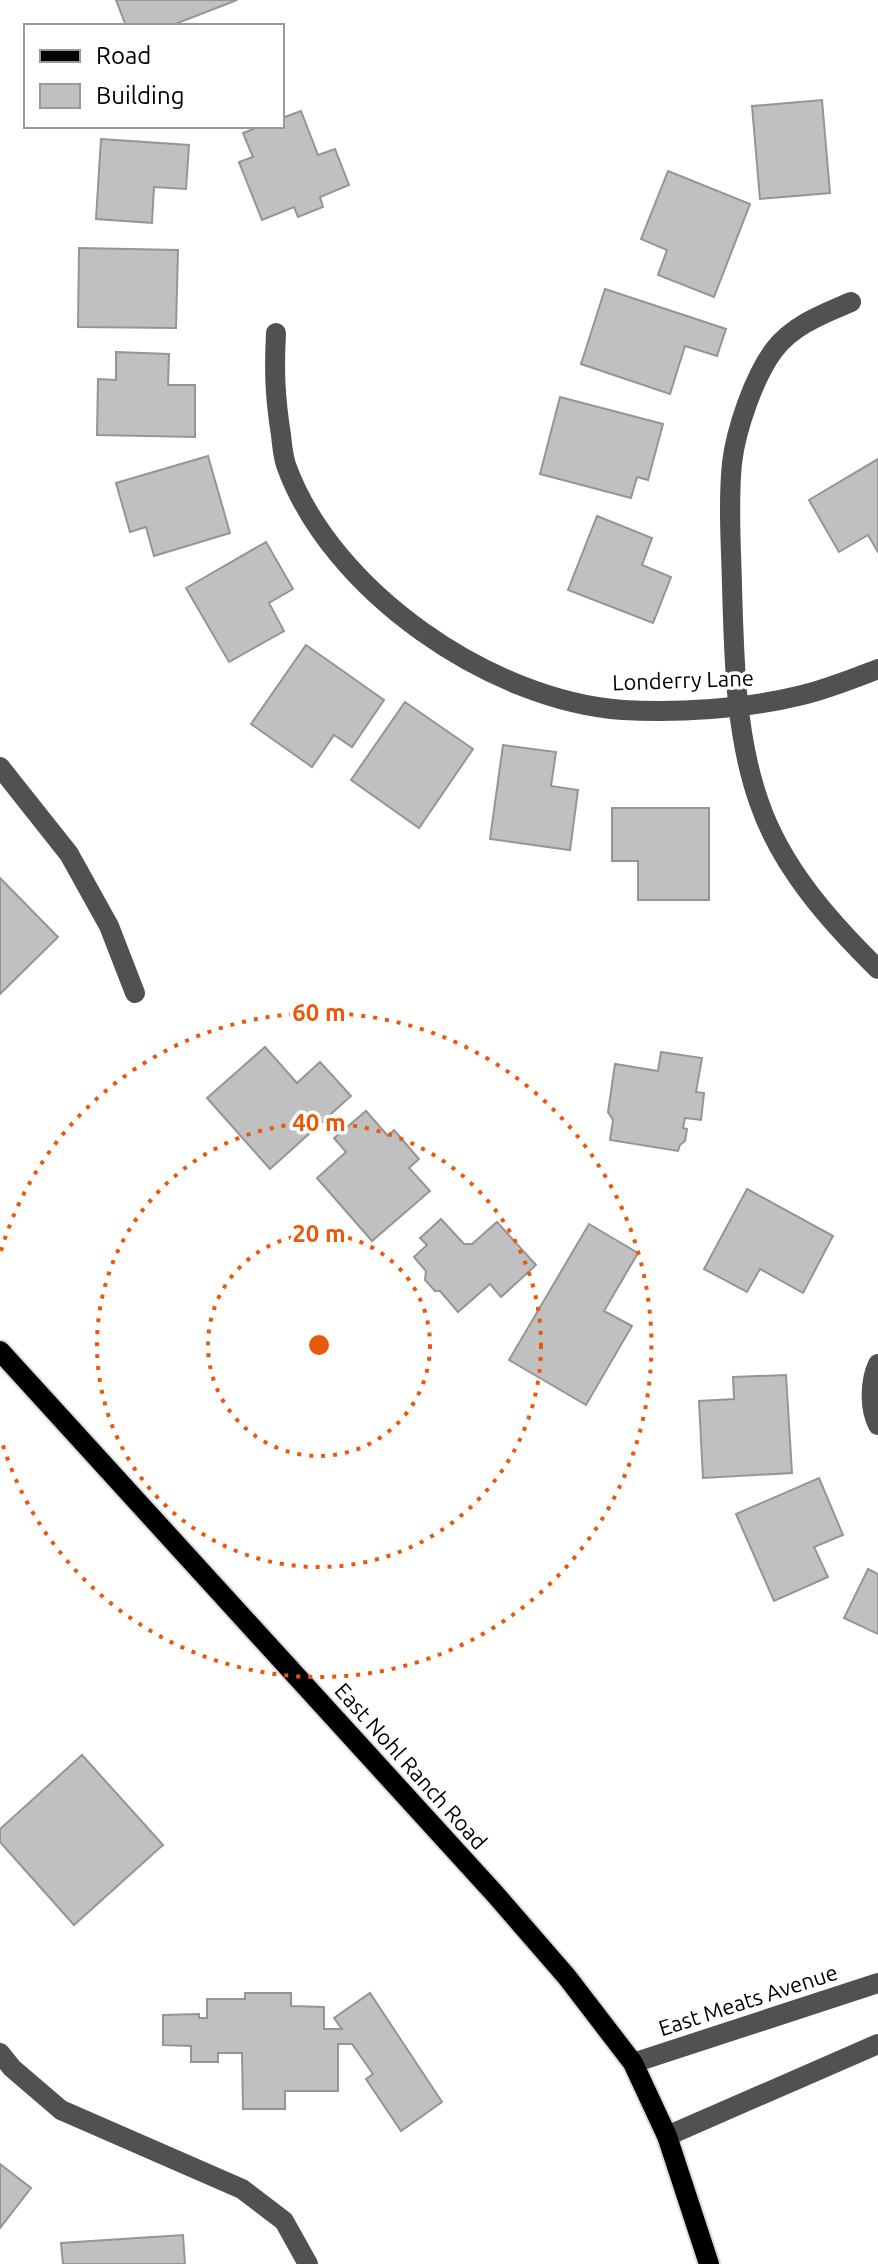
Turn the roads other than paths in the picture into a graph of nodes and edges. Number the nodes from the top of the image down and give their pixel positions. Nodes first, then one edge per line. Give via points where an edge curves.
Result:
1 (851, 302) dead end
2 (276, 333) dead end
3 (878, 669) edge
4 (739, 705) junction
5 (0, 767) edge
6 (878, 969) edge
7 (135, 993) dead end
8 (0, 1351) edge
9 (878, 1364) edge
10 (878, 1425) edge
11 (878, 1983) edge
12 (878, 2044) edge
13 (0, 2053) edge
14 (633, 2063) junction
15 (667, 2136) junction
16 (308, 2264) edge
17 (709, 2264) edge

1 - 4 street via 808,321 776,348 749,397 732,462
2 - 4 street, Londerry Lane via 274,391 285,463 315,526 358,576 426,635 482,668 575,701 622,710
3 - 4 street, Londerry Lane via 798,696
4 - 6 street via 758,801 776,841 839,932
5 - 7 street via 69,854 109,926
8 - 14 main road, East Nohl Ranch Road via 495,1894
9 - 10 street via 872,1377
11 - 14 street, East Meats Avenue
12 - 15 street
13 - 16 street via 61,2110 242,2189 284,2221
14 - 15 main road, East Nohl Ranch Road
15 - 17 main road, East Nohl Ranch Road

